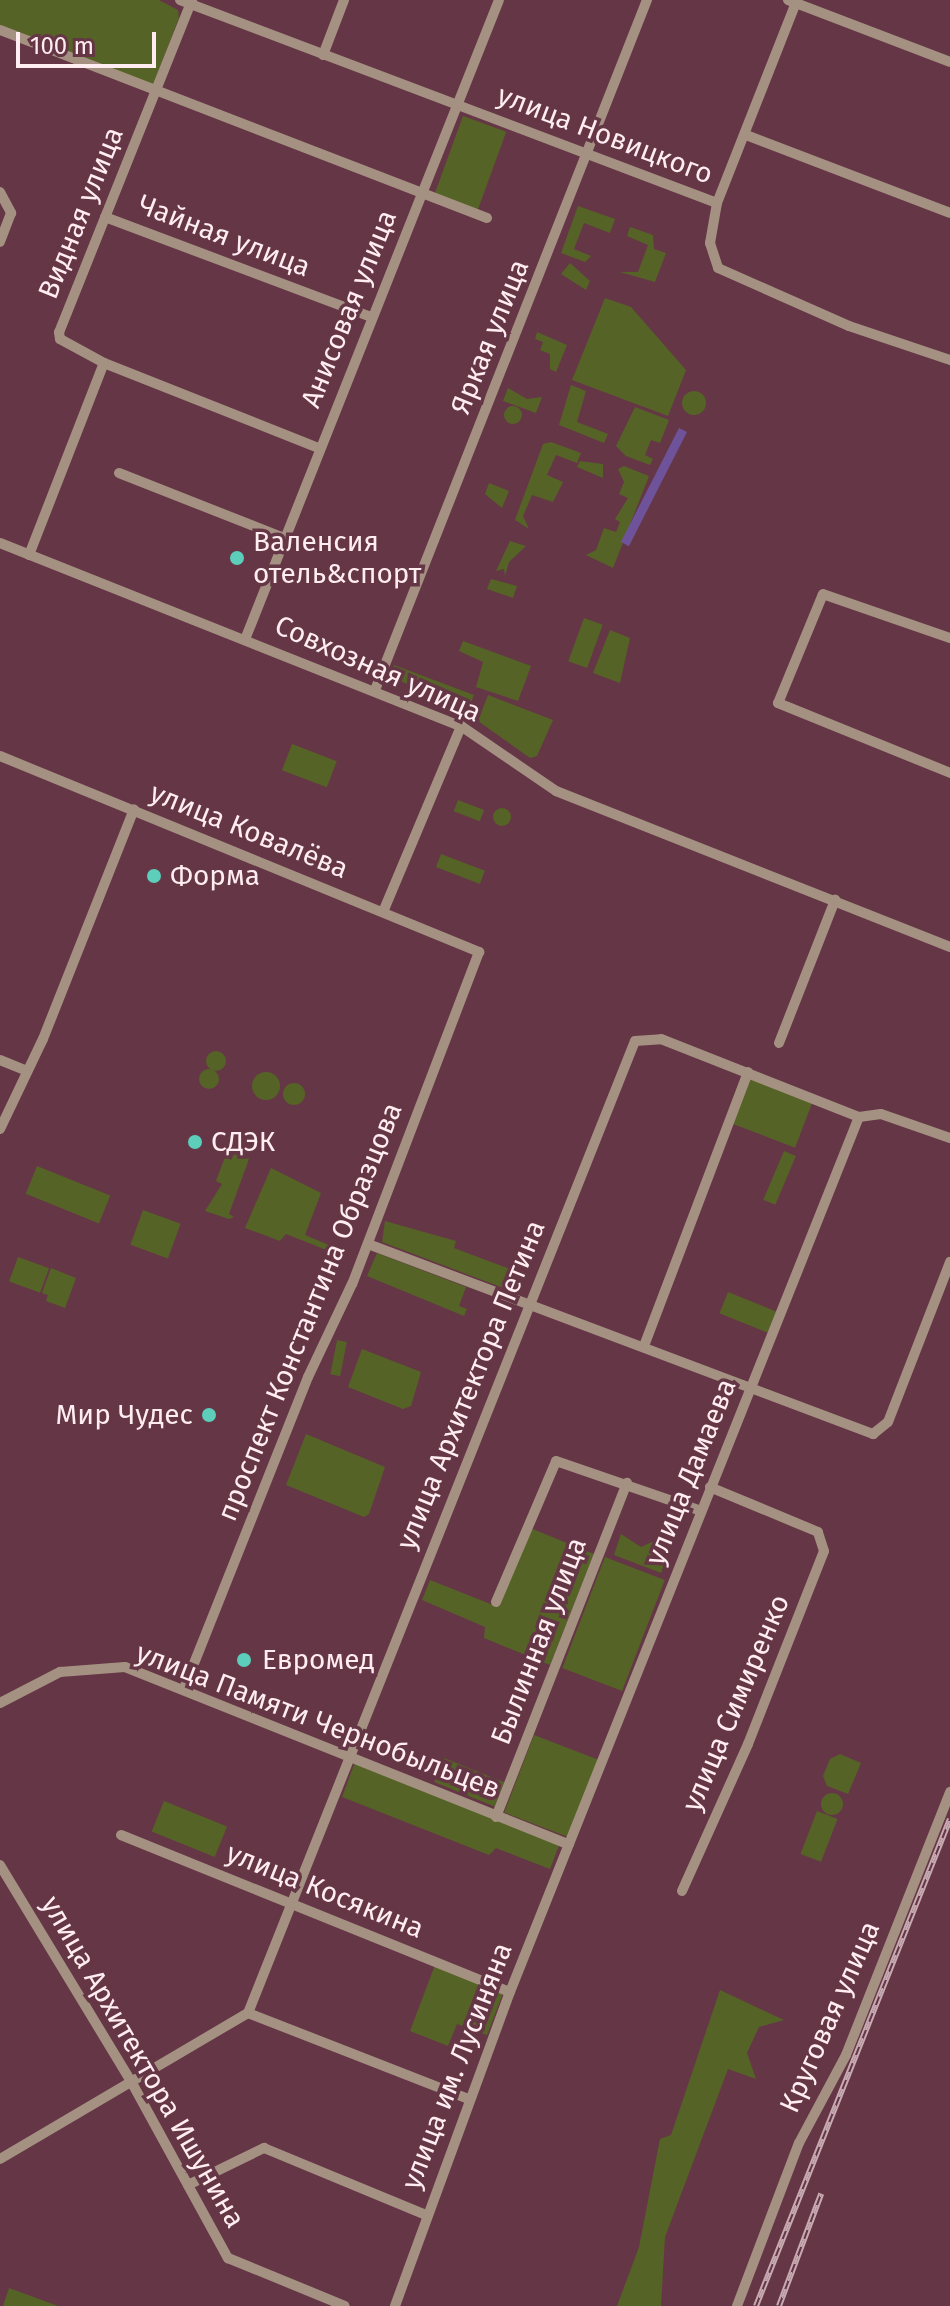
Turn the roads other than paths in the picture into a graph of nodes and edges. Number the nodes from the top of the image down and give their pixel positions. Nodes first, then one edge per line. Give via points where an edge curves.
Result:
1 (344, 0) edge
2 (499, 0) edge
3 (647, 0) edge
4 (187, 1) edge
5 (794, 1) edge
6 (0, 30) edge
7 (323, 55) junction
8 (950, 62) edge
9 (157, 91) junction
10 (458, 105) junction
11 (746, 135) junction
12 (588, 156) junction
13 (0, 192) edge
14 (422, 195) junction
15 (717, 203) junction
16 (950, 213) edge
17 (105, 217) junction
18 (487, 218) dead end
19 (0, 242) edge
20 (371, 317) junction
21 (950, 360) edge
22 (104, 363) junction
23 (319, 448) junction
24 (119, 473) dead end
25 (284, 538) junction
26 (0, 543) edge
27 (29, 555) junction
28 (246, 637) junction
29 (950, 638) edge
30 (375, 690) junction
31 (461, 726) junction
32 (0, 756) edge
33 (950, 773) edge
34 (134, 809) junction
35 (835, 900) junction
36 (383, 912) junction
37 (950, 947) edge
38 (479, 952) joint
39 (779, 1043) dead end
40 (0, 1060) edge
41 (27, 1071) junction
42 (748, 1072) junction
43 (859, 1117) junction
44 (0, 1129) edge
45 (950, 1138) edge
46 (368, 1244) junction
47 (950, 1262) edge
48 (527, 1305) junction
49 (644, 1346) junction
50 (752, 1385) junction
51 (627, 1483) junction
52 (710, 1487) junction
53 (701, 1511) junction
54 (496, 1602) dead end
55 (184, 1689) junction
56 (0, 1703) edge
57 (349, 1757) junction
58 (950, 1792) edge
59 (496, 1817) junction
60 (121, 1835) dead end
61 (569, 1845) junction
62 (1, 1870) edge
63 (682, 1891) dead end
64 (289, 1902) junction
65 (510, 1992) junction
66 (248, 2013) junction
67 (132, 2083) junction
68 (469, 2099) junction
69 (0, 2159) edge
70 (188, 2185) junction
71 (426, 2215) junction
72 (345, 2306) edge
73 (395, 2306) edge
74 (737, 2306) edge

1 - 7 street
2 - 10 street, Анисовая улица
3 - 12 street, Яркая улица
4 - 7 street, улица Новицкого
4 - 9 street, Видная улица
5 - 8 street
5 - 11 street
6 - 9 street
7 - 10 street, улица Новицкого
9 - 14 street
9 - 17 street, Видная улица
10 - 12 street, улица Новицкого
10 - 14 street, Анисовая улица
11 - 15 street
11 - 16 street
12 - 15 street, улица Новицкого
12 - 30 street, Яркая улица
13 - 19 street via 11,213
14 - 18 street
14 - 20 street, Анисовая улица
15 - 21 street, улица Новицкого via 710,243 718,268 849,326
17 - 20 street, Чайная улица
17 - 22 street, Видная улица via 59,332 64,344
20 - 23 street, Анисовая улица
22 - 23 street, Видная улица
22 - 27 street
23 - 25 street, Анисовая улица
24 - 25 street
25 - 28 street, Анисовая улица
26 - 27 street, Совхозная улица
27 - 28 street, Совхозная улица
28 - 30 street, Совхозная улица
29 - 33 street via 823,594 778,703
30 - 31 street, Совхозная улица
31 - 35 street, Совхозная улица via 537,782
31 - 36 street
32 - 34 street, улица Ковалёва
34 - 36 street, улица Ковалёва
34 - 41 street
35 - 37 street, Совхозная улица
35 - 39 street
36 - 38 street, улица Ковалёва
38 - 46 street, проспект Константина Образцова
40 - 41 street
41 - 44 street
42 - 43 street
42 - 48 street, улица Архитектора Петина via 661,1039 635,1041
42 - 49 street
43 - 45 street via 881,1114
43 - 50 street, улица Дамаева
46 - 48 street
46 - 55 street, проспект Константина Образцова via 289,1421
47 - 50 street via 888,1422 879,1433 864,1433
48 - 49 street
48 - 57 street, улица Архитектора Петина
49 - 50 street
50 - 52 street, улица Дамаева
51 - 53 street
51 - 54 street via 556,1461
51 - 59 street, Былинная улица
52 - 53 street, улица Дамаева
52 - 63 street, улица Симиренко via 818,1532 824,1551 748,1744
53 - 61 street, улица Дамаева
55 - 56 street, улица Памяти Чернобыльцев via 125,1667 92,1669 60,1672
55 - 57 street, улица Памяти Чернобыльцев
57 - 59 street, улица Памяти Чернобыльцев
57 - 64 street, улица Архитектора Петина
58 - 74 street, Круговая улица via 846,2055 799,2143
59 - 61 street, улица Памяти Чернобыльцев
60 - 64 street, улица Косякина
61 - 65 street, улица им. Лусиняна
62 - 67 street, улица Архитектора Ишунина
64 - 65 street, улица Косякина
64 - 66 street, улица Архитектора Петина
65 - 68 street, улица им. Лусиняна
66 - 67 street
66 - 68 street
67 - 69 street
67 - 70 street, улица Архитектора Ишунина
68 - 71 street, улица им. Лусиняна
70 - 71 street via 264,2148
70 - 72 street, улица Архитектора Ишунина via 228,2258
71 - 73 street, улица им. Лусиняна

